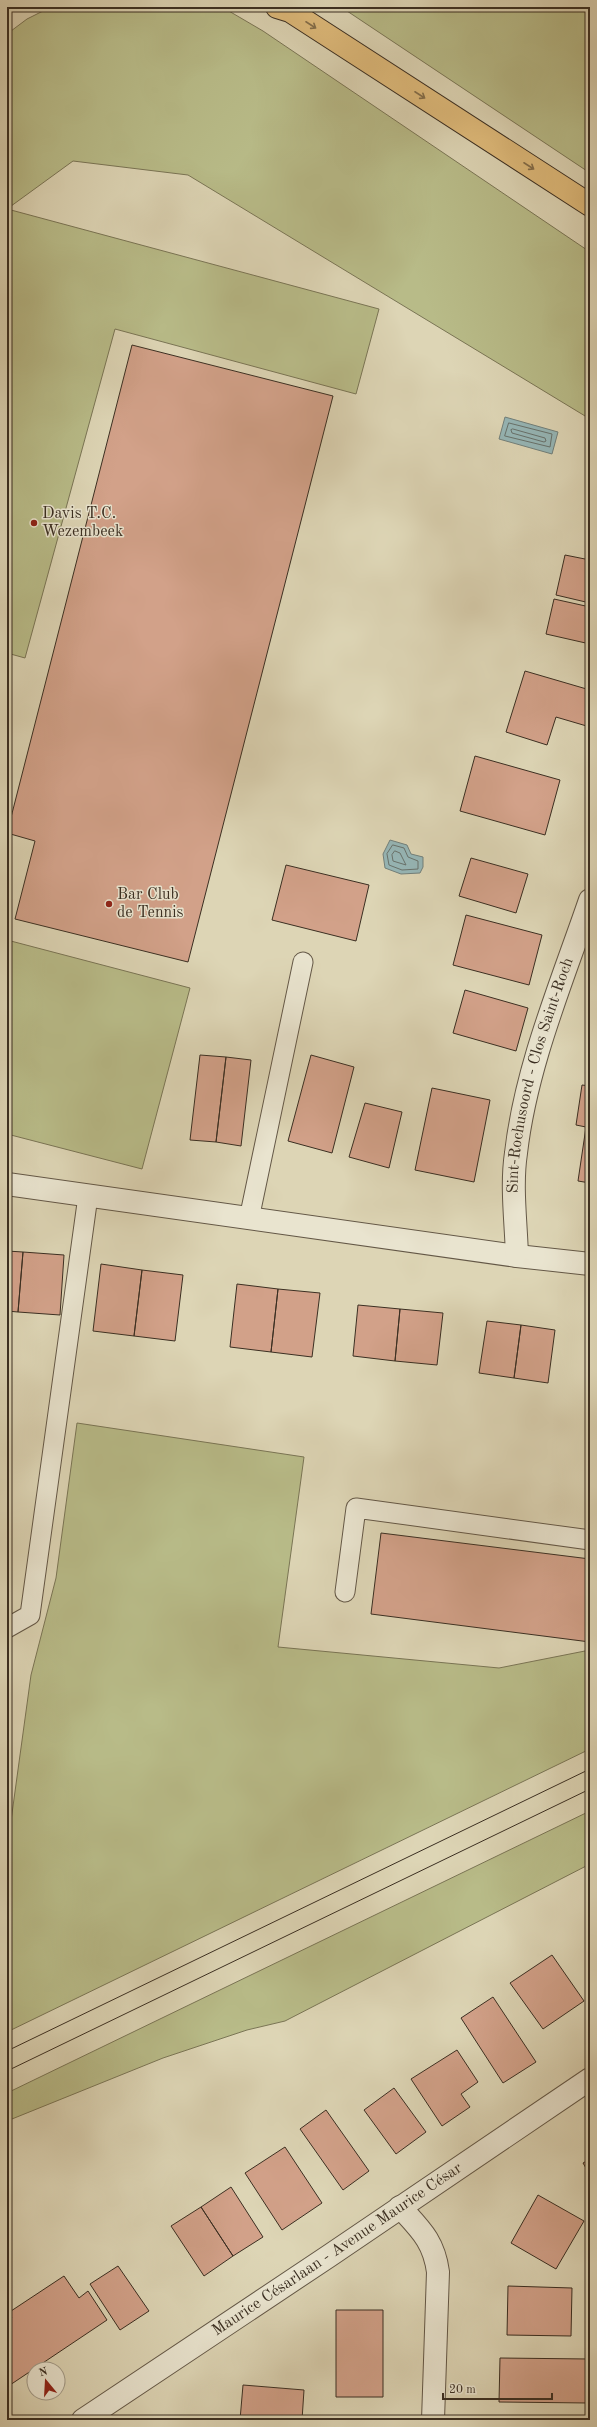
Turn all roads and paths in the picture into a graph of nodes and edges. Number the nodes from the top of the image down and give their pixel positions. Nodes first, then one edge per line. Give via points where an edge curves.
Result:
1 (284, 8) edge
2 (590, 205) edge
3 (590, 900) edge
4 (303, 962) dead end
5 (7, 1184) edge
6 (88, 1196) junction
7 (249, 1219) junction
8 (517, 1256) junction
9 (590, 1264) edge
10 (590, 1540) edge
11 (344, 1592) dead end
12 (7, 1628) edge
13 (590, 2079) edge
14 (400, 2207) junction
15 (83, 2420) edge
16 (433, 2420) edge

1 -> 2 highway
3 - 8 street, Sint-Rochusoord - Clos Saint-Roch via 534,1065 520,1126 515,1154
4 - 7 lane
5 - 6 street
6 - 7 street
6 - 12 lane via 30,1615
7 - 8 street
8 - 9 street
10 - 11 lane via 356,1508
13 - 14 street, Maurice Césarlaan - Avenue Maurice César
14 - 15 street, Maurice Césarlaan - Avenue Maurice César
14 - 16 street via 428,2238 436,2259 438,2272

